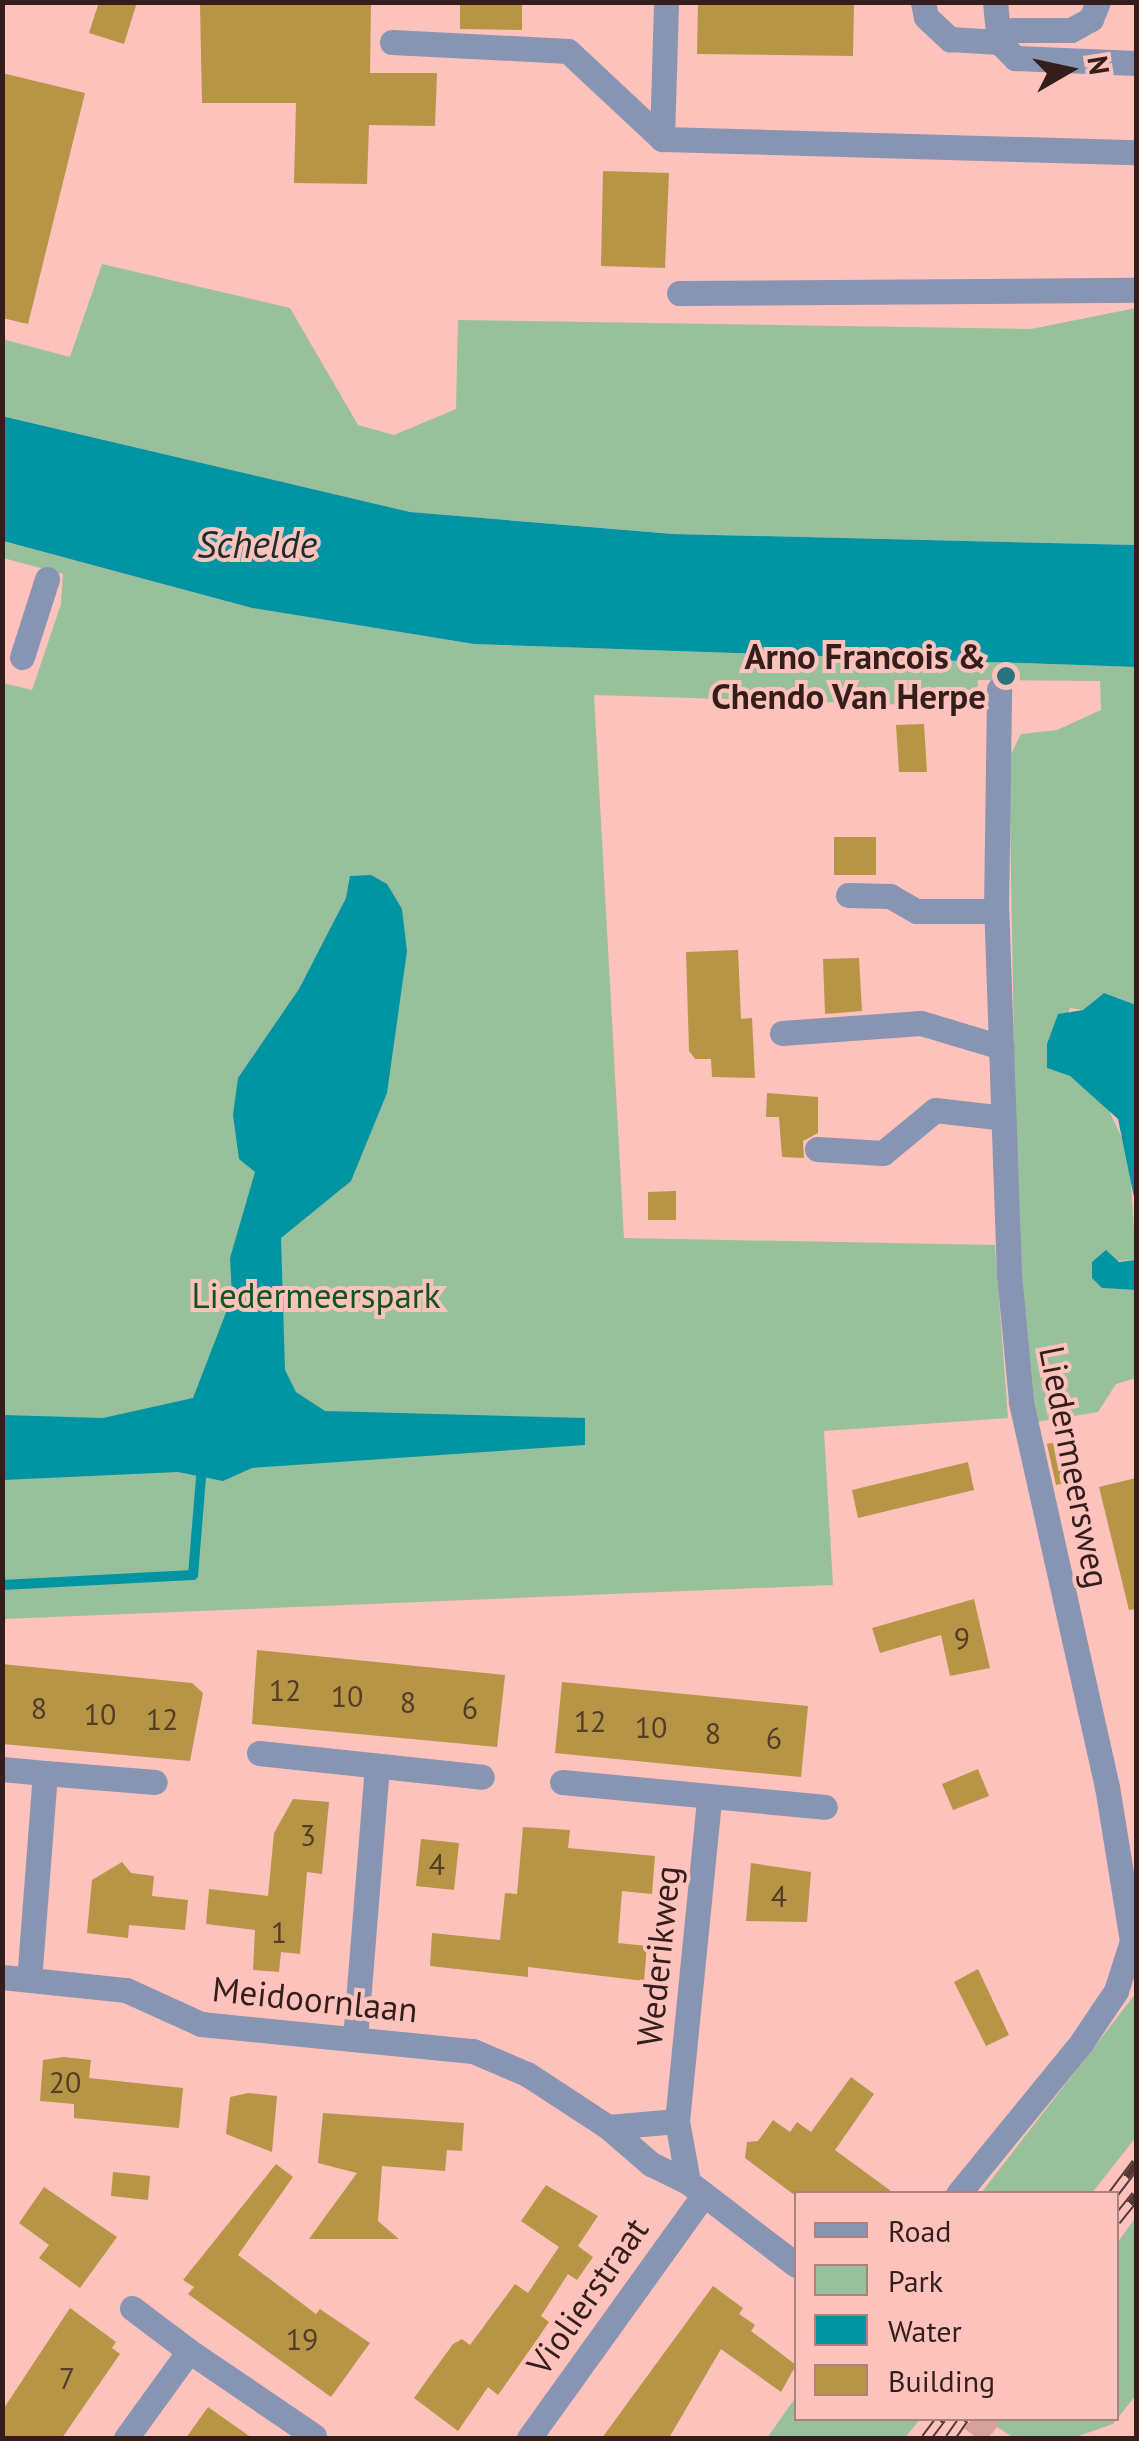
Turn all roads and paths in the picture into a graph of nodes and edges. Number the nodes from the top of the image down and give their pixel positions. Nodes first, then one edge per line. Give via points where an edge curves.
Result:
1 (666, 2) edge
2 (923, 2) edge
3 (995, 2) edge
4 (1098, 2) edge
5 (392, 42) dead end
6 (999, 42) junction
7 (1136, 63) edge
8 (662, 139) junction
9 (1136, 152) edge
10 (1136, 290) edge
11 (678, 293) dead end
12 (48, 579) dead end
13 (22, 657) dead end
14 (999, 689) dead end
15 (848, 895) dead end
16 (996, 910) junction
17 (782, 1033) dead end
18 (1001, 1047) junction
19 (1004, 1118) junction
20 (817, 1149) dead end
21 (259, 1754) dead end
22 (378, 1767) junction
23 (2, 1768) edge
24 (45, 1773) junction
25 (482, 1777) dead end
26 (154, 1782) dead end
27 (562, 1782) dead end
28 (709, 1798) junction
29 (825, 1807) dead end
30 (16, 1978) edge
31 (355, 2039) junction
32 (677, 2120) junction
33 (608, 2127) junction
34 (696, 2189) junction
35 (960, 2191) edge
36 (794, 2263) edge
37 (132, 2308) dead end
38 (190, 2351) junction
39 (314, 2436) dead end
40 (126, 2438) edge
41 (529, 2438) edge

1 - 8 street
2 - 6 street via 936,30 950,40
3 - 6 street
4 - 6 street via 1091,20 1072,30 1014,30
5 - 8 street via 568,50
6 - 7 street via 1015,58
8 - 9 street
10 - 11 street
12 - 13 street
14 - 16 street, Liedermeersweg
15 - 16 street via 890,896 916,911
16 - 18 street, Liedermeersweg
17 - 18 street via 920,1023
18 - 19 street, Liedermeersweg
19 - 20 street via 936,1110 883,1153
19 - 35 street, Liedermeersweg via 1021,1401 1108,1787 1132,1941 1116,1991 1090,2030
21 - 22 street
22 - 25 street
22 - 31 street
23 - 24 street
24 - 26 street
24 - 30 street
27 - 28 street
28 - 29 street
28 - 32 street, Wederikweg
30 - 31 street, Meidoornlaan via 126,1990 201,2024
31 - 33 street, Meidoornlaan via 498,2059
32 - 33 street
32 - 34 street
33 - 34 street, Meidoornlaan via 651,2164
34 - 36 street, Meidoornlaan
34 - 41 street, Violierstraat
37 - 38 street
38 - 39 street
38 - 40 street

